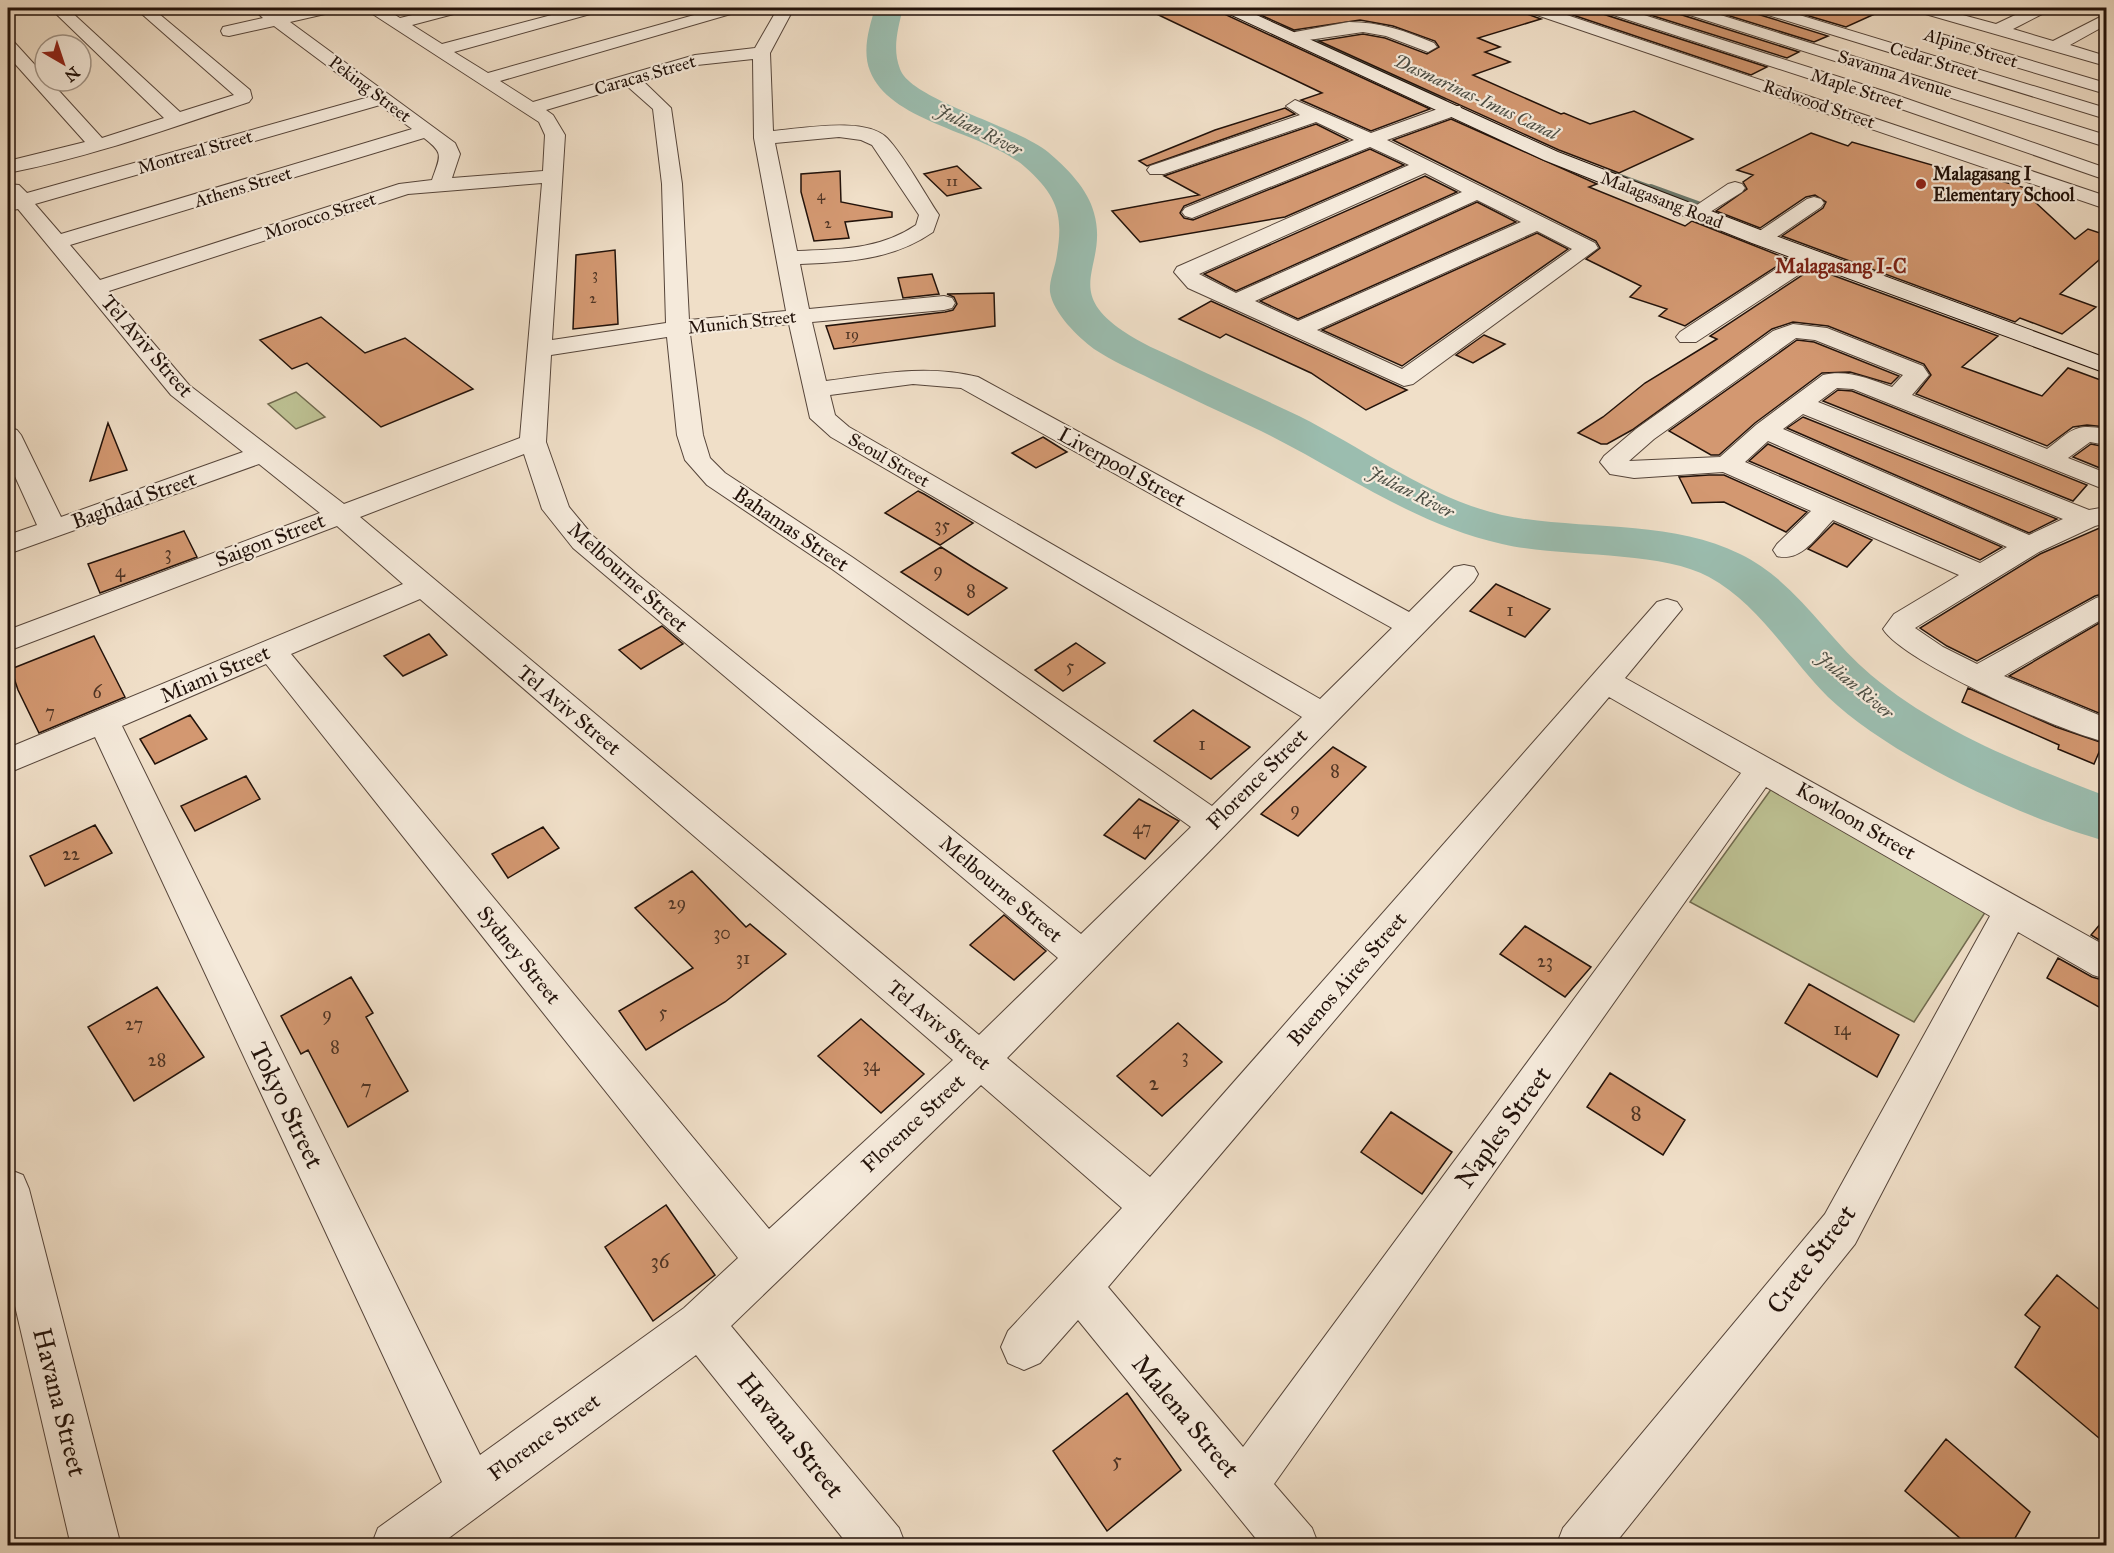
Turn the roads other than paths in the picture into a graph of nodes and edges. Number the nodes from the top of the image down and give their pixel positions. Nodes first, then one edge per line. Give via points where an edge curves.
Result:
1 (58, 8) edge
2 (143, 8) edge
3 (260, 8) edge
4 (332, 8) edge
5 (375, 8) edge
6 (459, 8) edge
7 (595, 8) edge
8 (735, 8) edge
9 (786, 8) edge
10 (1234, 8) edge
11 (1531, 8) edge
12 (1607, 8) edge
13 (1683, 8) edge
14 (1761, 8) edge
15 (1921, 8) edge
16 (2042, 8) edge
17 (1952, 11) edge
18 (2106, 19) edge
19 (279, 20) junction
20 (399, 23) junction
21 (1869, 25) dead end
22 (1998, 30) junction
23 (230, 31) dead end
24 (1922, 33) dead end
25 (1850, 35) junction
26 (1295, 37) junction
27 (8, 46) edge
28 (1428, 47) dead end
29 (2054, 47) junction
30 (441, 50) junction
31 (1819, 50) junction
32 (761, 53) junction
33 (2106, 61) edge
34 (1788, 66) junction
35 (487, 79) junction
36 (629, 79) junction
37 (1755, 82) junction
38 (2106, 89) edge
39 (382, 99) junction
40 (1295, 106) dead end
41 (531, 108) junction
42 (1453, 110) junction
43 (2106, 114) edge
44 (1316, 116) junction
45 (178, 121) junction
46 (428, 131) junction
47 (764, 138) junction
48 (1370, 140) junction
49 (2106, 141) edge
50 (98, 145) junction
51 (1425, 165) junction
52 (1157, 170) dead end
53 (2106, 174) edge
54 (550, 176) junction
55 (11, 182) edge
56 (440, 185) junction
57 (1735, 188) dead end
58 (1478, 192) junction
59 (1814, 203) dead end
60 (2106, 203) edge
61 (1192, 212) dead end
62 (1695, 213) junction
63 (1537, 223) junction
64 (1760, 238) junction
65 (58, 242) junction
66 (1810, 257) junction
67 (787, 258) junction
68 (96, 288) junction
69 (1237, 301) junction
70 (944, 303) dead end
71 (799, 316) junction
72 (678, 328) junction
73 (1297, 330) junction
74 (1688, 337) dead end
75 (541, 348) junction
76 (2106, 366) edge
77 (816, 390) junction
78 (1897, 397) junction
79 (1799, 403) junction
80 (1765, 430) junction
81 (8, 435) edge
82 (2106, 437) edge
83 (533, 442) junction
84 (260, 454) junction
85 (2051, 458) junction
86 (1727, 464) junction
87 (2106, 482) edge
88 (1828, 509) junction
89 (339, 514) junction
90 (2097, 517) edge
91 (53, 529) junction
92 (8, 545) edge
93 (2030, 546) junction
94 (1787, 550) dead end
95 (1464, 574) dead end
96 (1983, 575) junction
97 (422, 587) junction
98 (2106, 605) edge
99 (1667, 609) dead end
100 (1411, 626) junction
101 (8, 642) edge
102 (271, 650) junction
103 (1978, 677) junction
104 (1605, 681) junction
105 (1322, 715) junction
106 (103, 720) junction
107 (2104, 727) edge
108 (8, 761) edge
109 (1762, 768) junction
110 (1212, 824) junction
111 (2012, 910) junction
112 (1084, 958) junction
113 (2106, 964) edge
114 (980, 1060) junction
115 (8, 1189) edge
116 (1152, 1206) junction
117 (766, 1260) junction
118 (1079, 1286) junction
119 (700, 1324) junction
120 (1024, 1347) dead end
121 (1244, 1485) junction
122 (471, 1490) junction
123 (96, 1545) edge
124 (396, 1545) edge
125 (881, 1545) edge
126 (1294, 1545) edge
127 (1581, 1545) edge

1 - 45 street
2 - 45 street via 244,93 243,98
3 - 19 street, Peking Street
4 - 19 street
5 - 20 street, Melbourne Street
6 - 20 street
7 - 30 street
8 - 35 street
9 - 32 street
10 - 26 street, Malagasang Road
11 - 37 street, Redwood Street
12 - 34 street, Maple Street
13 - 31 street, Savanna Avenue
14 - 25 street, Cedar Street
15 - 17 street
16 - 22 street
17 - 22 street
18 - 29 street
19 - 23 street
19 - 39 street, Peking Street
20 - 30 street, Melbourne Street
21 - 25 street
22 - 29 street
24 - 38 street, Alpine Street
25 - 31 street
25 - 43 street, Cedar Street
26 - 28 street via 1365,26 1396,32
26 - 42 street, Malagasang Road
27 - 50 street
29 - 33 street
30 - 35 street, Melbourne Street
31 - 34 street
31 - 49 street, Savanna Avenue
32 - 36 street, Caracas Street via 695,60
32 - 47 street, Seoul Street
34 - 37 street
34 - 53 street, Maple Street
35 - 41 street, Melbourne Street
36 - 41 street, Caracas Street
36 - 72 street, Bahamas Street via 662,108 672,184
37 - 60 street, Redwood Street
39 - 46 street, Peking Street
39 - 55 street, Montreal Street
40 - 44 street
41 - 54 street, Melbourne Street via 546,119 555,135
42 - 48 street
42 - 62 street, Malagasang Road via 1551,156
44 - 48 street
44 - 52 street
45 - 50 street
46 - 56 street, Peking Street via 448,147 450,154
46 - 65 street, Athens Street
47 - 67 street, Seoul Street
47 - 67 street via 849,132 870,135 879,141 929,215 926,228 898,246 876,252
48 - 51 street
48 - 61 street
50 - 55 street
51 - 58 street
51 - 69 street via 1185,272 1196,283
54 - 56 street, Morocco Street
54 - 75 street, Melbourne Street
55 - 65 street, Tel Aviv Street
56 - 68 street, Morocco Street via 406,188
57 - 62 street
58 - 63 street
58 - 69 street
59 - 64 street
62 - 64 street, Malagasang Road
63 - 73 street
63 - 73 street via 1587,248 1404,379
64 - 66 street, Malagasang Road
65 - 68 street, Tel Aviv Street
66 - 74 street
66 - 76 street, Malagasang Road
67 - 71 street, Seoul Street
68 - 84 street, Tel Aviv Street via 180,390
69 - 73 street
70 - 71 street, Munich Street
71 - 72 street, Munich Street
71 - 77 street, Seoul Street
72 - 75 street, Munich Street
72 - 110 street, Bahamas Street via 690,435 698,460 716,479
75 - 83 street, Melbourne Street
77 - 100 street, Liverpool Street via 931,375 969,382
77 - 105 street, Seoul Street via 823,418 840,432
78 - 79 street via 1839,378
78 - 85 street
78 - 86 street via 1917,375 1914,371 1819,333 1793,331 1780,336 1612,462 1619,468 1634,470
79 - 80 street
79 - 90 street
80 - 86 street
80 - 93 street
81 - 91 street
82 - 85 street via 2085,433
83 - 89 street, Saigon Street
83 - 112 street, Melbourne Street via 555,509 583,542
84 - 89 street, Tel Aviv Street
84 - 91 street, Baghdad Street
85 - 87 street
86 - 88 street
88 - 94 street
88 - 96 street
89 - 97 street, Tel Aviv Street
89 - 101 street, Saigon Street
90 - 93 street
91 - 92 street, Baghdad Street
93 - 96 street
95 - 100 street, Florence Street
96 - 103 street via 1904,621 1898,629 1910,642
97 - 102 street, Miami Street
97 - 114 street, Tel Aviv Street
98 - 103 street
99 - 104 street, Buenos Aires Street
100 - 105 street, Florence Street
102 - 106 street, Miami Street
102 - 117 street, Sydney Street
103 - 107 street
104 - 109 street, Kowloon Street
104 - 116 street, Buenos Aires Street
105 - 110 street, Florence Street
106 - 108 street, Miami Street
106 - 122 street, Tokyo Street
109 - 111 street, Kowloon Street
109 - 121 street, Naples Street
110 - 112 street, Florence Street
111 - 113 street, Kowloon Street
111 - 127 street, Crete Street via 1840,1229
112 - 114 street, Florence Street
114 - 116 street, Tel Aviv Street
114 - 117 street, Florence Street
115 - 123 street, Havana Street
116 - 118 street, Buenos Aires Street
117 - 119 street, Florence Street
118 - 120 street, Buenos Aires Street
118 - 121 street, Malena Street
119 - 122 street, Florence Street
119 - 125 street, Havana Street
121 - 126 street, Malena Street
122 - 124 street, Florence Street

